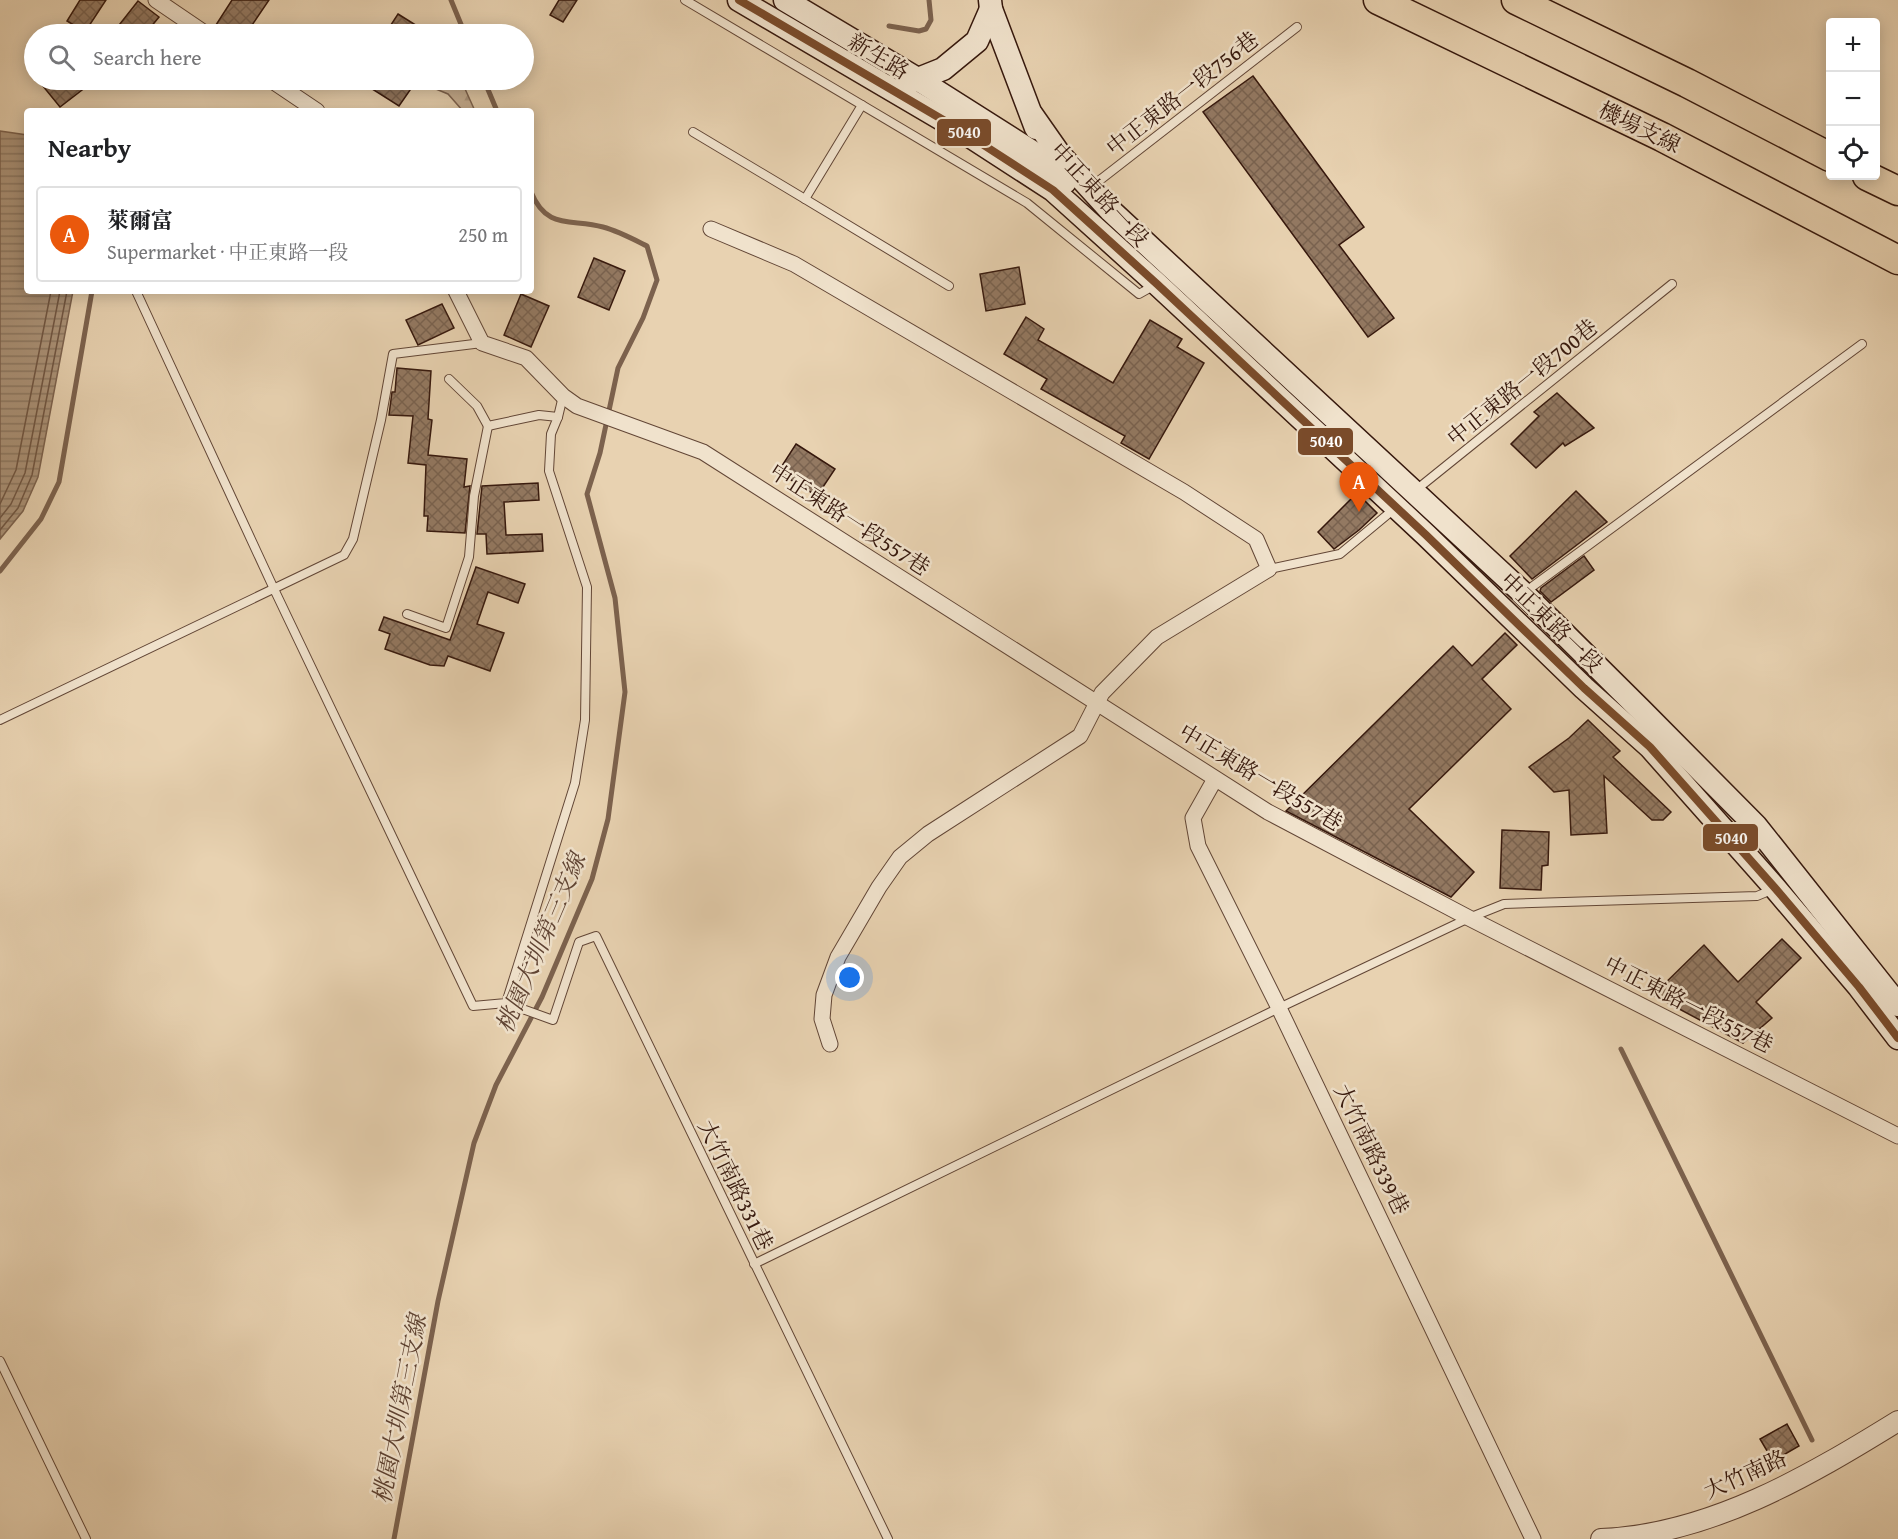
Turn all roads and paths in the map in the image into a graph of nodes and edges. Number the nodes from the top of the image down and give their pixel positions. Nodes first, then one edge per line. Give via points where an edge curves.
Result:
1 (156, 0) edge
2 (686, 0) edge
3 (739, 0) edge
4 (785, 0) edge
5 (1378, 0) edge
6 (1516, 0) edge
7 (991, 5) edge
8 (191, 24) edge
9 (1297, 27) dead end
10 (920, 80) junction
11 (890, 88) junction
12 (286, 90) edge
13 (862, 105) junction
14 (313, 108) edge
15 (1032, 115) junction
16 (693, 132) dead end
17 (1826, 155) edge
18 (1045, 160) junction
19 (1875, 180) edge
20 (1090, 188) junction
21 (1053, 190) junction
22 (1898, 191) edge
23 (805, 199) junction
24 (711, 229) dead end
25 (1898, 260) edge
26 (1165, 277) junction
27 (1672, 284) dead end
28 (949, 286) dead end
29 (137, 294) edge
30 (458, 294) edge
31 (482, 343) junction
32 (1862, 344) dead end
33 (449, 379) dead end
34 (563, 396) junction
35 (558, 417) junction
36 (488, 426) junction
37 (1405, 500) junction
38 (1269, 569) junction
39 (274, 589) junction
40 (1523, 593) junction
41 (407, 614) dead end
42 (1097, 703) junction
43 (0, 720) edge
44 (1215, 779) junction
45 (1775, 888) junction
46 (1469, 918) junction
47 (506, 1003) junction
48 (1898, 1005) edge
49 (1279, 1008) junction
50 (1898, 1038) edge
51 (830, 1044) dead end
52 (1898, 1136) edge
53 (754, 1264) junction
54 (0, 1361) edge
55 (1898, 1421) edge
56 (86, 1539) edge
57 (888, 1539) edge
58 (1533, 1539) edge
59 (1601, 1539) edge

1 - 8 street
2 - 13 lane
3 - 11 main road, 新生路
4 - 10 main road, 新生路
5 - 25 highway, 機場支線 via 1662,137
6 - 17 highway
7 - 10 main road, 中正東路一段 via 976,41 943,69
7 - 15 main road, 中正東路一段
9 - 20 lane, 中正東路一段756巷
10 - 11 main road, 新生路
10 - 18 main road, 中正東路一段
11 - 21 main road, 中正東路一段
12 - 14 street
13 - 23 lane
13 - 26 lane via 1027,203 1139,294
15 - 18 main road, 中正東路一段
15 - 20 main road, 中正東路一段
16 - 23 lane
18 - 21 main road, 中正東路一段
18 - 26 main road, 中正東路一段 via 1099,218
19 - 22 highway
20 - 26 main road, 中正東路一段
21 - 26 main road, 中正東路一段
23 - 28 lane
24 - 38 street via 794,264 1184,492 1257,539
26 - 37 main road, 中正東路一段
27 - 37 lane, 中正東路一段700巷
29 - 39 lane
30 - 31 street
31 - 34 street, 中正東路一段557巷 via 526,358
31 - 39 lane via 393,354 353,539 344,555
32 - 40 lane
33 - 36 lane via 477,406
34 - 35 lane
34 - 42 street, 中正東路一段557巷 via 577,406 703,452
35 - 36 lane via 539,415
35 - 47 lane via 551,434 549,471 588,587 585,720 575,783
36 - 41 lane via 474,496 469,557 446,628
37 - 38 lane, 中正東路一段700巷 via 1340,554
37 - 40 main road, 中正東路一段
37 - 45 main road, 中正東路一段 via 1426,535 1650,747
38 - 42 street via 1157,637 1102,693
39 - 43 lane
39 - 47 lane via 473,1006
40 - 48 main road, 中正東路一段 via 1756,826
42 - 44 street, 中正東路一段557巷
42 - 51 street via 1080,736 928,834 900,857 838,957 824,995 822,1018
44 - 46 street, 中正東路一段557巷 via 1268,812
44 - 49 street, 大竹南路339巷 via 1193,818 1198,846
45 - 46 lane via 1757,896 1504,904
45 - 50 main road, 中正東路一段
46 - 49 lane
46 - 52 street, 中正東路一段557巷
47 - 53 lane, 大竹南路331巷 via 553,1020 579,942 596,936
49 - 53 lane
49 - 58 street, 大竹南路339巷
53 - 57 lane, 大竹南路331巷
54 - 56 lane
55 - 59 street, 大竹南路 via 1737,1508 1678,1527

